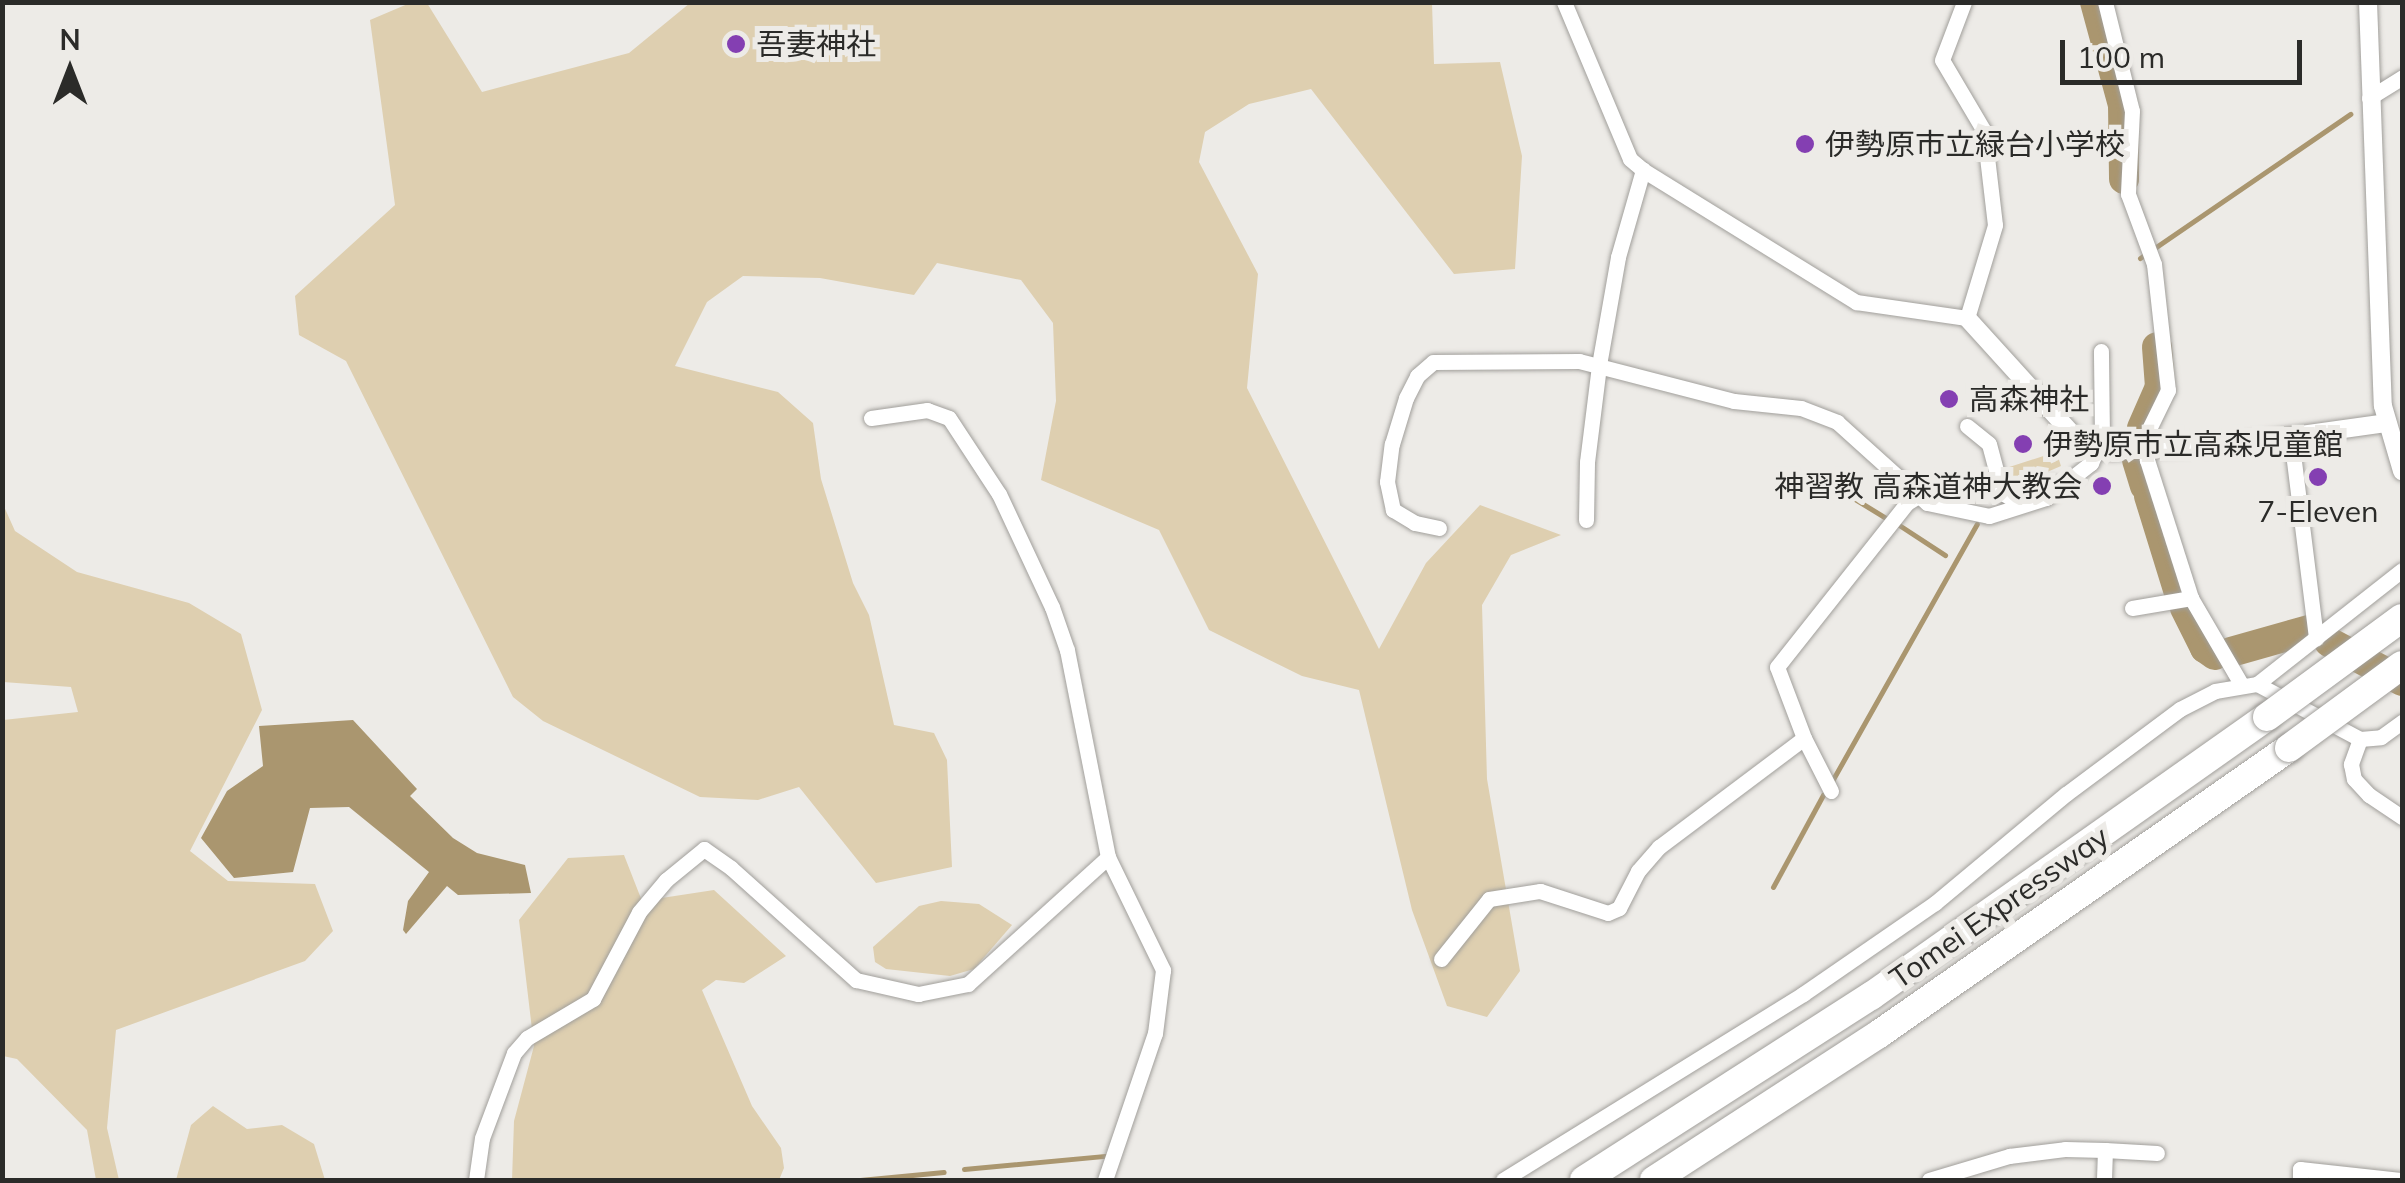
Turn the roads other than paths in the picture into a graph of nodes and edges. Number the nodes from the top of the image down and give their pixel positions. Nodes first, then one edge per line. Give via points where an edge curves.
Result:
1 (1564, 2) edge
2 (1964, 2) edge
3 (2368, 2) edge
4 (2110, 5) edge
5 (2400, 85) edge
6 (2370, 98) junction
7 (1642, 170) junction
8 (1967, 318) junction
9 (2101, 351) dead end
10 (1599, 365) junction
11 (870, 418) dead end
12 (2386, 422) junction
13 (1967, 426) dead end
14 (2291, 437) junction
15 (2100, 449) junction
16 (2146, 449) junction
17 (2402, 471) edge
18 (2060, 488) junction
19 (1918, 496) junction
20 (1586, 520) dead end
21 (1439, 528) dead end
22 (2402, 570) edge
23 (2191, 598) junction
24 (2132, 608) dead end
25 (2402, 618) edge
26 (2316, 638) junction
27 (2402, 665) edge
28 (2249, 684) junction
29 (2402, 722) edge
30 (1804, 738) junction
31 (2360, 739) junction
32 (1831, 792) dead end
33 (2402, 817) edge
34 (1108, 858) junction
35 (1441, 959) dead end
36 (2105, 1150) junction
37 (2157, 1153) dead end
38 (476, 1180) edge
39 (1105, 1180) edge
40 (1502, 1180) edge
41 (1584, 1180) edge
42 (1654, 1180) edge
43 (1929, 1180) edge
44 (2104, 1180) edge
45 (2300, 1180) edge
46 (2402, 1180) edge

1 - 7 street via 1630,159
2 - 8 street via 1942,60 1984,131 1994,225
3 - 6 street
4 - 16 street via 2132,111 2128,194 2154,264 2168,390 2148,429
5 - 6 street
6 - 12 street
7 - 8 street via 1856,302
7 - 10 street
8 - 15 street via 2073,435
9 - 15 street
10 - 19 street via 1734,401 1826,415
10 - 20 street
10 - 21 street via 1454,360 1434,362 1417,376 1392,444 1387,482 1393,510
11 - 34 street via 927,410 949,418 999,494 1067,650
12 - 14 street
12 - 17 street
13 - 18 street via 1988,444 2002,494 2011,498 2051,483
14 - 16 street
14 - 26 street
15 - 16 street
15 - 18 street
16 - 23 street
18 - 19 street via 2034,504 1989,516 1936,507
19 - 30 street via 1778,667
22 - 26 street
23 - 24 street
23 - 28 street
25 - 41 highway, Tomei Expressway, bridge via 1887,984
26 - 28 street
27 - 42 highway, Tomei Expressway, bridge via 1879,1034
28 - 31 street
28 - 40 street via 2180,709 1936,903 1803,994
29 - 31 street via 2381,737
30 - 32 street
30 - 35 street via 1660,846 1619,908 1608,913 1540,891 1489,899
31 - 33 street via 2351,764 2354,779
34 - 38 street via 968,984 918,994 856,980 704,849 639,912 593,998 514,1053 482,1138
34 - 39 street via 1158,955 1163,998
36 - 37 street
36 - 43 street via 2009,1156
36 - 44 street
45 - 46 street via 2300,1169

